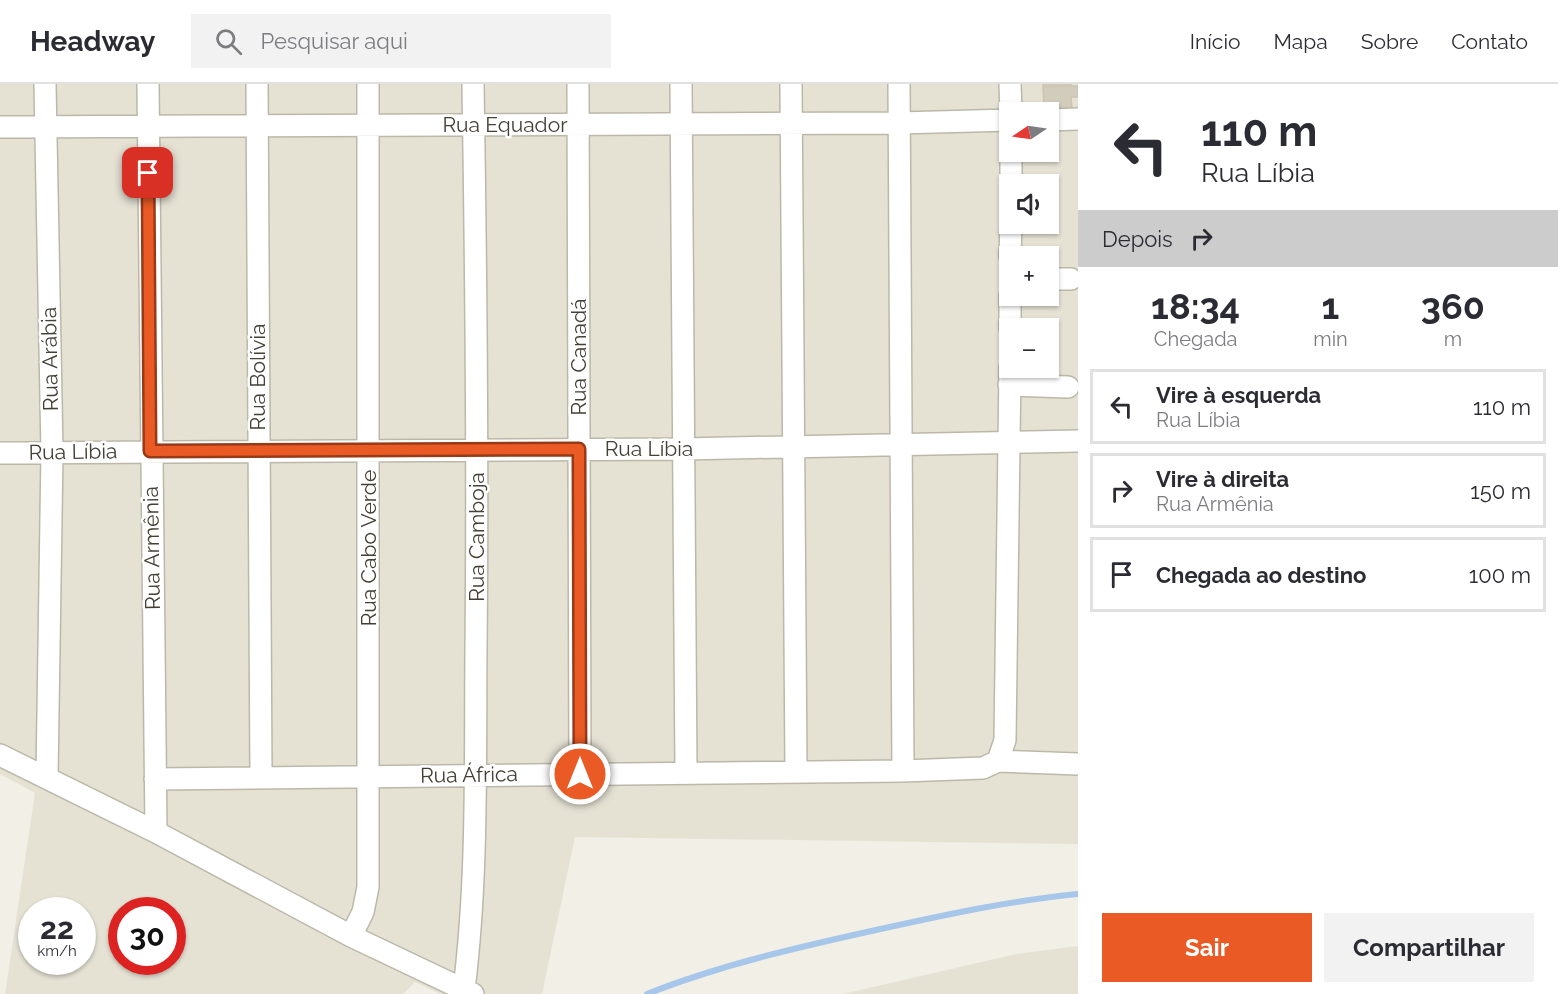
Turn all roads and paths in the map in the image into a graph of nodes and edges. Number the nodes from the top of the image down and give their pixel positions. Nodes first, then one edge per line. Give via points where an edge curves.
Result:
1 (45, 84) edge
2 (148, 84) edge
3 (257, 84) edge
4 (368, 84) edge
5 (473, 84) edge
6 (578, 84) edge
7 (681, 84) edge
8 (791, 84) edge
9 (898, 84) edge
10 (1010, 84) edge
11 (1011, 102) edge
12 (1078, 119) edge
13 (999, 120) edge
14 (1059, 120) edge
15 (791, 123) junction
16 (899, 123) junction
17 (578, 124) junction
18 (681, 124) junction
19 (474, 125) junction
20 (257, 126) junction
21 (368, 126) junction
22 (0, 127) edge
23 (46, 127) junction
24 (148, 127) junction
25 (1059, 279) edge
26 (1071, 279) dead end
27 (1009, 378) edge
28 (1020, 378) edge
29 (1068, 387) dead end
30 (1078, 441) edge
31 (1009, 443) junction
32 (901, 446) junction
33 (795, 447) junction
34 (579, 449) junction
35 (683, 449) junction
36 (258, 450) junction
37 (369, 450) junction
38 (478, 450) junction
39 (150, 451) junction
40 (52, 452) junction
41 (0, 453) edge
42 (0, 755) edge
43 (998, 761) junction
44 (1078, 764) edge
45 (903, 771) junction
46 (796, 772) junction
47 (686, 773) junction
48 (580, 774) junction
49 (475, 775) junction
50 (48, 777) junction
51 (369, 777) junction
52 (261, 778) junction
53 (155, 779) junction
54 (156, 832) junction
55 (351, 936) junction
56 (469, 992) edge

1 - 23 street, Rua Arábia
2 - 24 street, Rua Armênia
3 - 20 street, Rua Bolívia
4 - 21 street, Rua Cabo Verde
5 - 19 street, Rua Camboja
6 - 17 street, Rua Canadá
7 - 18 street
8 - 15 street
9 - 16 street
10 - 11 street
12 - 14 street
13 - 16 street, Rua Equador
15 - 16 street, Rua Equador
15 - 18 street, Rua Equador
15 - 33 street
16 - 32 street
17 - 18 street, Rua Equador
17 - 19 street, Rua Equador
17 - 34 street, Rua Canadá
18 - 35 street
19 - 21 street, Rua Equador
19 - 38 street, Rua Camboja
20 - 21 street, Rua Equador
20 - 24 street, Rua Equador
20 - 36 street, Rua Bolívia
21 - 37 street, Rua Cabo Verde
22 - 23 street, Rua Equador
23 - 24 street, Rua Equador
23 - 40 street, Rua Arábia
24 - 39 street, Rua Armênia
25 - 26 street
27 - 31 street
28 - 29 street
30 - 31 street, Rua Líbia
31 - 32 street, Rua Líbia
31 - 43 street via 1005,740
32 - 33 street, Rua Líbia
32 - 45 street
33 - 35 street, Rua Líbia
33 - 46 street
34 - 35 street, Rua Líbia
34 - 38 street, Rua Líbia
34 - 48 street, Rua Canadá
35 - 47 street
36 - 37 street, Rua Líbia
36 - 39 street, Rua Líbia
36 - 52 street, Rua Bolívia
37 - 38 street, Rua Líbia
37 - 51 street, Rua Cabo Verde
38 - 49 street, Rua Camboja
39 - 40 street, Rua Líbia
39 - 53 street, Rua Armênia
40 - 41 street, Rua Líbia
40 - 50 street, Rua Arábia
42 - 50 street
43 - 44 street, Rua África
43 - 45 street, Rua África via 982,768
45 - 46 street, Rua África
46 - 47 street, Rua África
47 - 48 street, Rua África
48 - 49 street, Rua África
49 - 51 street, Rua África
49 - 56 street, Rua Camboja
50 - 54 street
51 - 52 street, Rua África
51 - 55 street, Rua Cabo Verde via 368,887 363,912
52 - 53 street, Rua África
53 - 54 street, Rua Armênia
54 - 55 street
55 - 56 street

